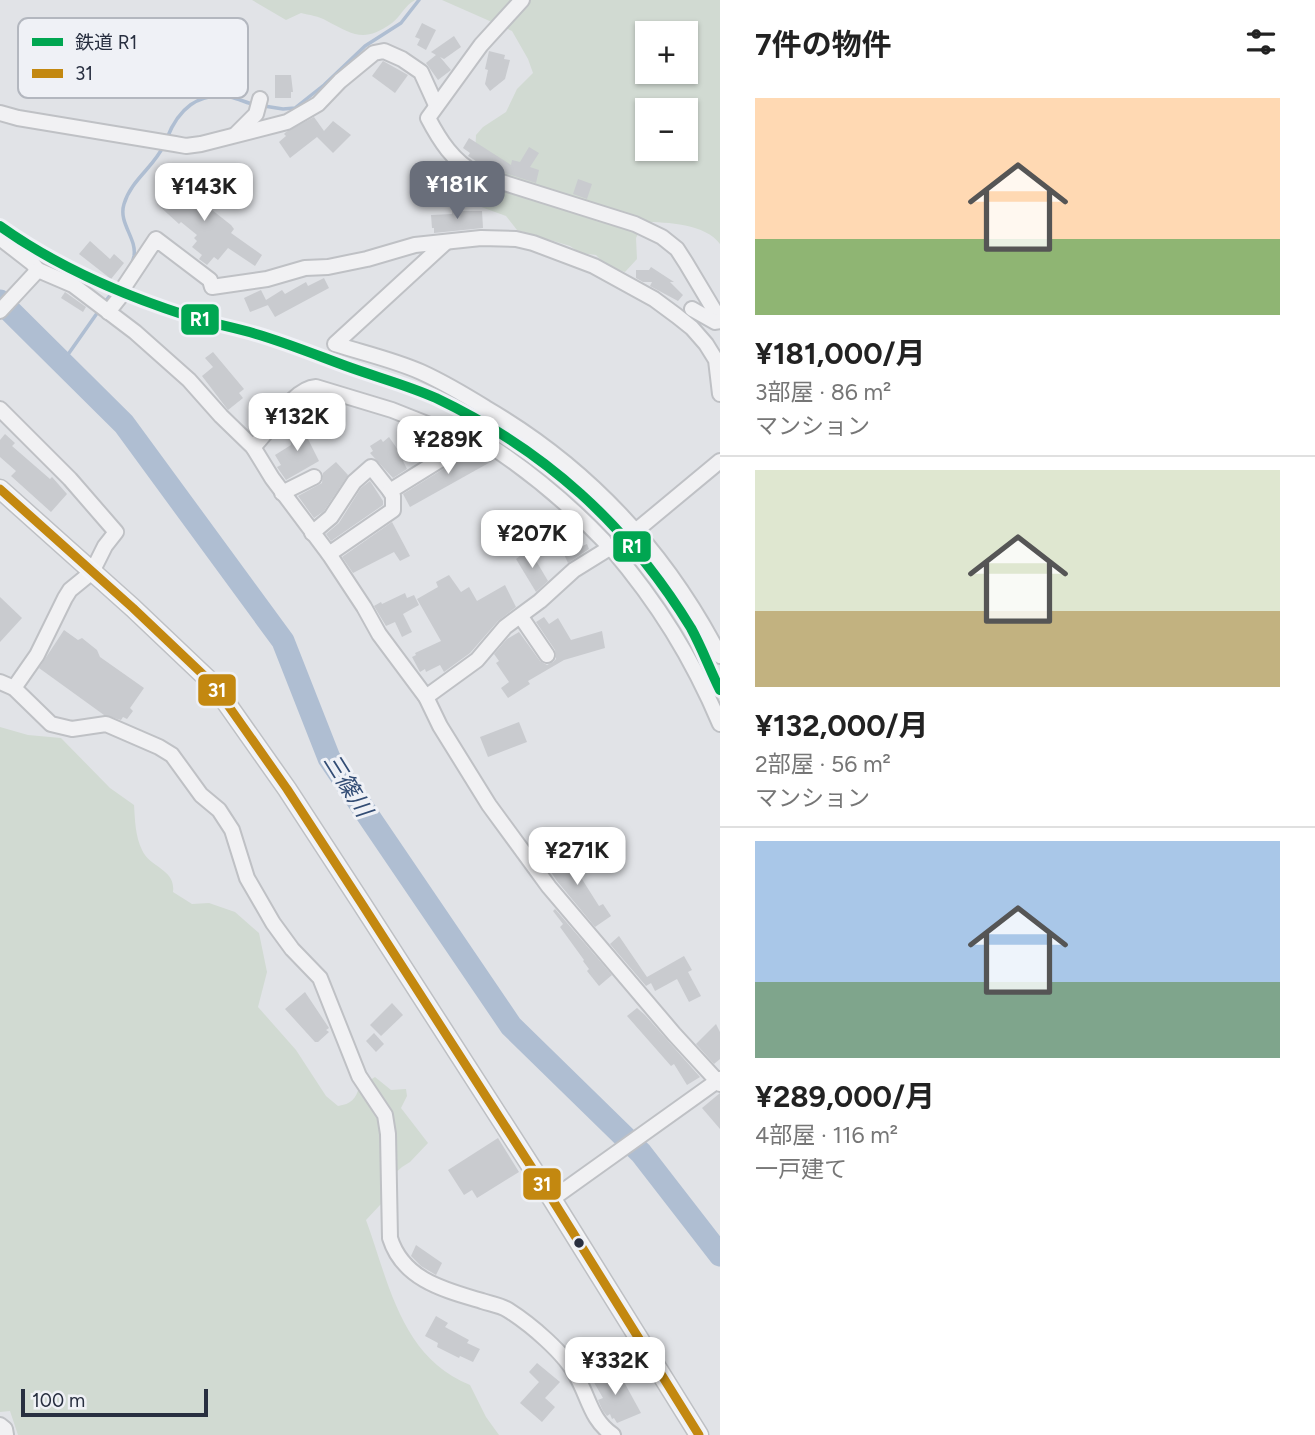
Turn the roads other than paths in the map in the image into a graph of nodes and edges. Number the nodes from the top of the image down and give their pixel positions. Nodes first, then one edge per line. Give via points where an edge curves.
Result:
1 (522, 0) edge
2 (259, 103) dead end
3 (436, 105) junction
4 (0, 113) edge
5 (234, 135) junction
6 (0, 238) edge
7 (445, 243) junction
8 (36, 272) junction
9 (692, 309) dead end
10 (0, 311) edge
11 (108, 312) junction
12 (720, 321) edge
13 (720, 394) edge
14 (0, 408) edge
15 (470, 441) junction
16 (253, 447) junction
17 (720, 461) edge
18 (314, 477) dead end
19 (0, 489) edge
20 (390, 491) junction
21 (282, 493) junction
22 (637, 530) junction
23 (312, 533) junction
24 (608, 544) junction
25 (329, 554) junction
26 (92, 572) junction
27 (521, 617) junction
28 (547, 656) dead end
29 (720, 656) edge
30 (0, 682) edge
31 (14, 688) junction
32 (426, 697) junction
33 (720, 724) edge
34 (719, 1081) edge
35 (552, 1199) junction
36 (612, 1435) edge
37 (699, 1435) edge

1 - 3 street
2 - 5 street
3 - 5 street via 421,72 384,51 374,53 306,112 287,122
3 - 12 street via 428,118 440,142 465,168 662,237 687,263
4 - 5 street via 175,145
6 - 8 street via 32,263
7 - 11 street via 212,286 156,240
7 - 13 street via 516,239 623,281 677,316 706,344 716,360
7 - 22 street via 335,344 421,372 510,422 595,487
8 - 10 street
8 - 11 street via 73,285
9 - 12 street
11 - 16 street via 189,380
14 - 26 street via 116,532
15 - 16 street via 415,418 310,387 289,404
15 - 20 street
15 - 24 street via 477,437 530,473
16 - 21 street
17 - 22 street
18 - 21 street
19 - 26 main road
20 - 23 street via 371,467 354,482 331,517
20 - 25 street via 393,510
21 - 23 street
22 - 24 street
22 - 29 street via 688,600
23 - 25 street
24 - 27 street
24 - 33 street via 670,625
25 - 32 street via 379,634
26 - 31 street via 70,590 37,655
26 - 35 main road via 213,684 287,789
27 - 28 street
27 - 32 street via 505,627 477,660
30 - 31 street
31 - 36 street via 51,724 72,729 106,724 159,747 172,755 201,795 219,810 232,830 247,878 273,923 320,978 359,1076 382,1107 388,1134 394,1252 430,1284 498,1305 535,1330 568,1363 597,1422
32 - 34 street via 489,805 549,887
34 - 35 street
35 - 37 main road

